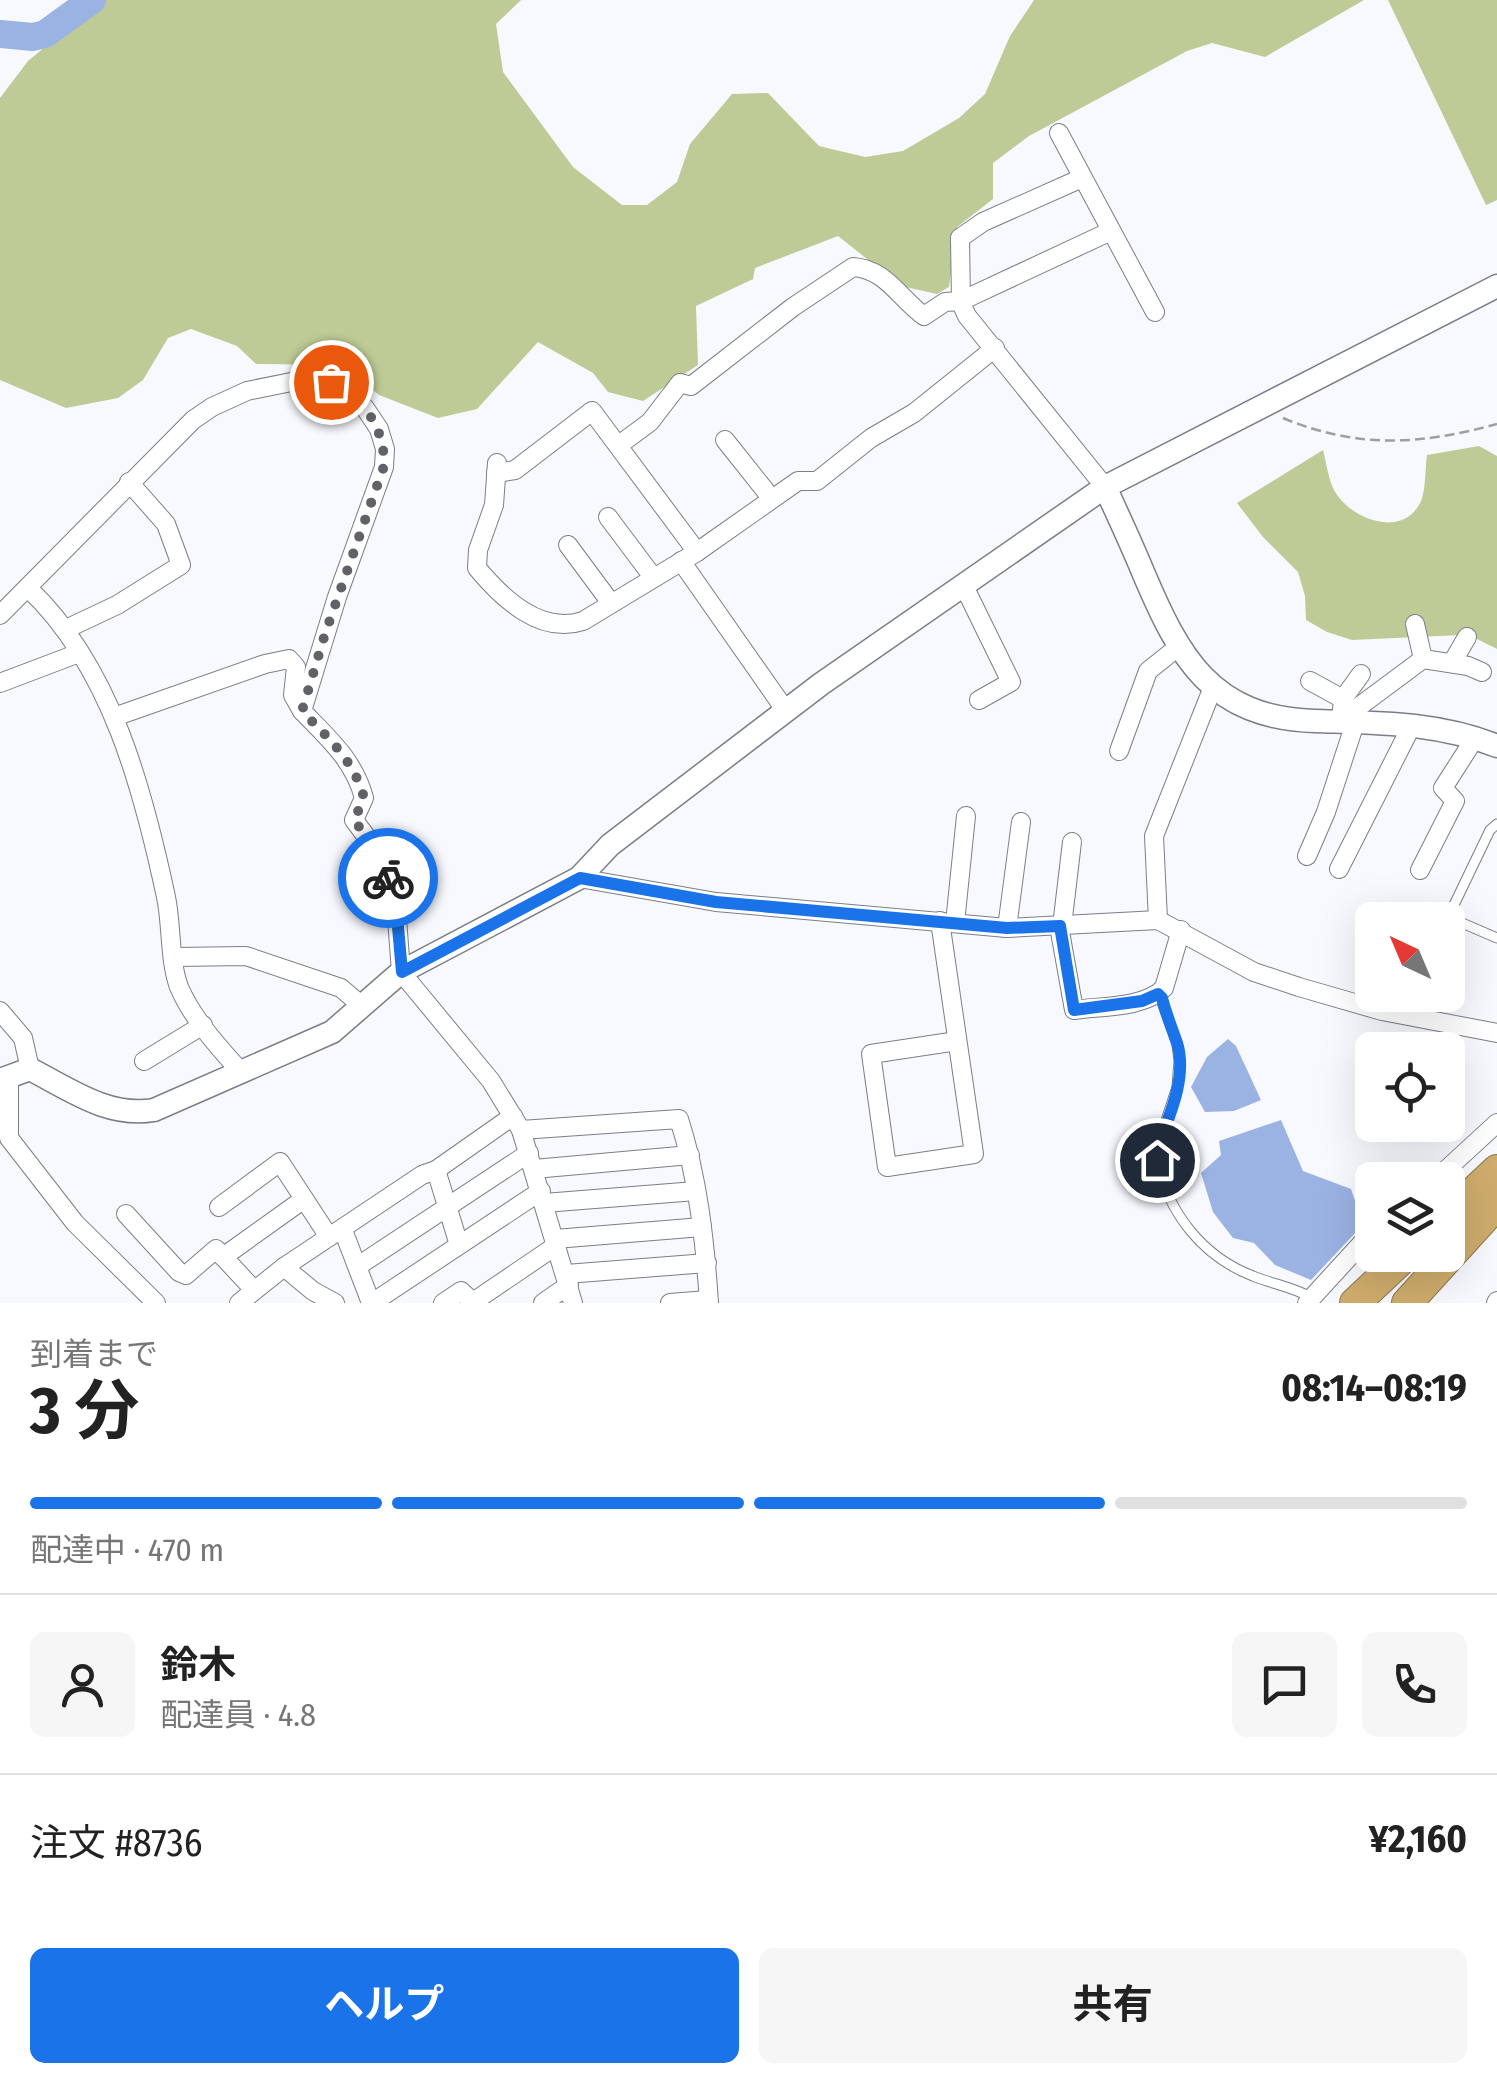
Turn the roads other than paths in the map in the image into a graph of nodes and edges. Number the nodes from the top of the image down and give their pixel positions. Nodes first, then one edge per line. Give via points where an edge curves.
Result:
1 (1058, 133) dead end
2 (1082, 178) junction
3 (1111, 232) junction
4 (1497, 286) edge
5 (961, 301) junction
6 (1154, 312) dead end
7 (995, 348) junction
8 (726, 440) dead end
9 (619, 446) junction
10 (129, 482) junction
11 (1105, 487) junction
12 (772, 499) junction
13 (608, 517) dead end
14 (568, 545) dead end
15 (689, 557) junction
16 (653, 576) junction
17 (964, 584) junction
18 (29, 589) junction
19 (611, 603) junction
20 (0, 615) edge
21 (1416, 624) dead end
22 (66, 629) junction
23 (1467, 637) dead end
24 (1178, 647) junction
25 (79, 653) junction
26 (1422, 659) junction
27 (1452, 663) junction
28 (1482, 672) dead end
29 (1360, 674) dead end
30 (1310, 681) dead end
31 (0, 683) edge
32 (1213, 687) junction
33 (979, 700) dead end
34 (786, 710) junction
35 (302, 711) junction
36 (1346, 713) junction
37 (114, 717) junction
38 (1412, 724) junction
39 (1474, 738) junction
40 (1497, 746) edge
41 (1119, 751) dead end
42 (966, 816) dead end
43 (1021, 822) dead end
44 (1497, 824) edge
45 (1072, 842) dead end
46 (1307, 856) dead end
47 (1338, 869) dead end
48 (1420, 870) dead end
49 (580, 878) junction
50 (1158, 920) junction
51 (947, 922) junction
52 (1061, 926) junction
53 (1007, 928) junction
54 (1181, 930) junction
55 (1497, 938) edge
56 (175, 957) junction
57 (402, 972) junction
58 (1158, 994) junction
59 (362, 1006) junction
60 (0, 1011) edge
61 (203, 1024) junction
62 (1497, 1033) edge
63 (957, 1041) junction
64 (144, 1061) dead end
65 (242, 1073) junction
66 (13, 1075) edge
67 (1497, 1122) edge
68 (516, 1123) junction
69 (690, 1155) junction
70 (532, 1161) junction
71 (1455, 1162) edge
72 (436, 1170) junction
73 (1497, 1170) edge
74 (696, 1191) junction
75 (542, 1197) junction
76 (304, 1199) junction
77 (1465, 1200) edge
78 (1497, 1204) edge
79 (220, 1208) dead end
80 (447, 1208) junction
81 (126, 1214) dead end
82 (1497, 1224) edge
83 (702, 1227) junction
84 (336, 1234) junction
85 (556, 1242) junction
86 (459, 1245) junction
87 (1355, 1253) edge
88 (224, 1257) junction
89 (706, 1263) junction
90 (358, 1266) junction
91 (284, 1267) junction
92 (1388, 1272) edge
93 (569, 1288) edge
94 (247, 1297) edge
95 (306, 1297) edge
96 (1317, 1299) edge
97 (473, 1302) edge
98 (709, 1302) edge
99 (156, 1303) edge
100 (335, 1303) edge
101 (371, 1303) edge
102 (443, 1303) edge
103 (543, 1303) edge
104 (670, 1303) edge
105 (1354, 1303) edge
106 (1408, 1303) edge
107 (1432, 1303) edge

1 - 2 street
2 - 3 street
2 - 5 street via 960,238
3 - 5 street
3 - 6 street
4 - 11 street
5 - 7 street
5 - 9 street via 945,302 924,316 893,284 853,266 691,386 680,382 650,422
7 - 11 street
7 - 12 street via 817,481 798,482
8 - 12 street
9 - 15 street
9 - 19 street via 592,411 515,470 497,468 494,505 476,563 509,602 560,626
10 - 18 street
10 - 22 street via 166,524 181,565
10 - 35 street via 193,420 247,391 301,380 331,382 365,408 379,429 384,466
11 - 17 street
11 - 24 street
12 - 15 street
13 - 16 street
14 - 19 street
15 - 16 street
15 - 34 street
16 - 19 street
17 - 33 street via 1011,682
17 - 34 street
18 - 20 street
18 - 22 street
21 - 26 street
22 - 25 street
23 - 27 street
24 - 32 street
24 - 41 street via 1148,670
25 - 31 street
25 - 37 street
26 - 27 street
26 - 36 street
27 - 28 street
29 - 36 street
30 - 36 street
32 - 36 street via 1288,719
32 - 50 street via 1154,836
34 - 49 street via 610,845
35 - 37 street via 293,696 296,667 289,659
35 - 57 street via 358,775 364,798 354,820 387,872
36 - 38 street
36 - 46 street via 1326,812
37 - 56 street via 154,845
38 - 39 street
38 - 47 street
39 - 40 street
39 - 48 street via 1443,788 1455,801
42 - 51 street
43 - 53 street
44 - 55 lane via 1454,905 1441,914
45 - 52 street
49 - 51 street via 716,902
49 - 57 street
50 - 52 street
50 - 54 street
51 - 53 street
51 - 63 street
52 - 53 street
52 - 58 street via 1074,1010
54 - 58 street
54 - 62 street via 1254,972 1336,1000
56 - 59 street via 246,956 341,988
56 - 61 street via 178,986
57 - 59 street
57 - 68 street
58 - 96 lane via 1179,1061 1157,1160 1184,1223 1222,1262
59 - 65 street via 332,1032
60 - 66 street via 22,1038
61 - 64 street
61 - 65 street
63 - 63 street via 974,1154 887,1167 871,1054
65 - 66 street via 136,1114
66 - 99 street via 9,1138 75,1224
67 - 71 street
68 - 69 street via 679,1119
68 - 70 street
68 - 72 street
69 - 70 street
69 - 74 street
70 - 75 street
70 - 80 street
72 - 80 street
72 - 84 street
73 - 77 highway
74 - 75 street
74 - 83 street
75 - 85 street
75 - 86 street
76 - 79 street via 280,1162
76 - 84 street
76 - 88 street
78 - 106 highway
80 - 86 street
80 - 90 street
81 - 88 street via 186,1275 216,1249
82 - 107 highway
83 - 85 street
83 - 89 street
84 - 90 street
84 - 91 street
85 - 93 street
85 - 97 street
86 - 101 street
87 - 96 street
88 - 94 street
89 - 93 street
89 - 98 street
90 - 101 street
91 - 94 street
91 - 95 street
92 - 105 highway
93 - 103 street
95 - 100 street
97 - 102 street via 460,1291
98 - 104 street

